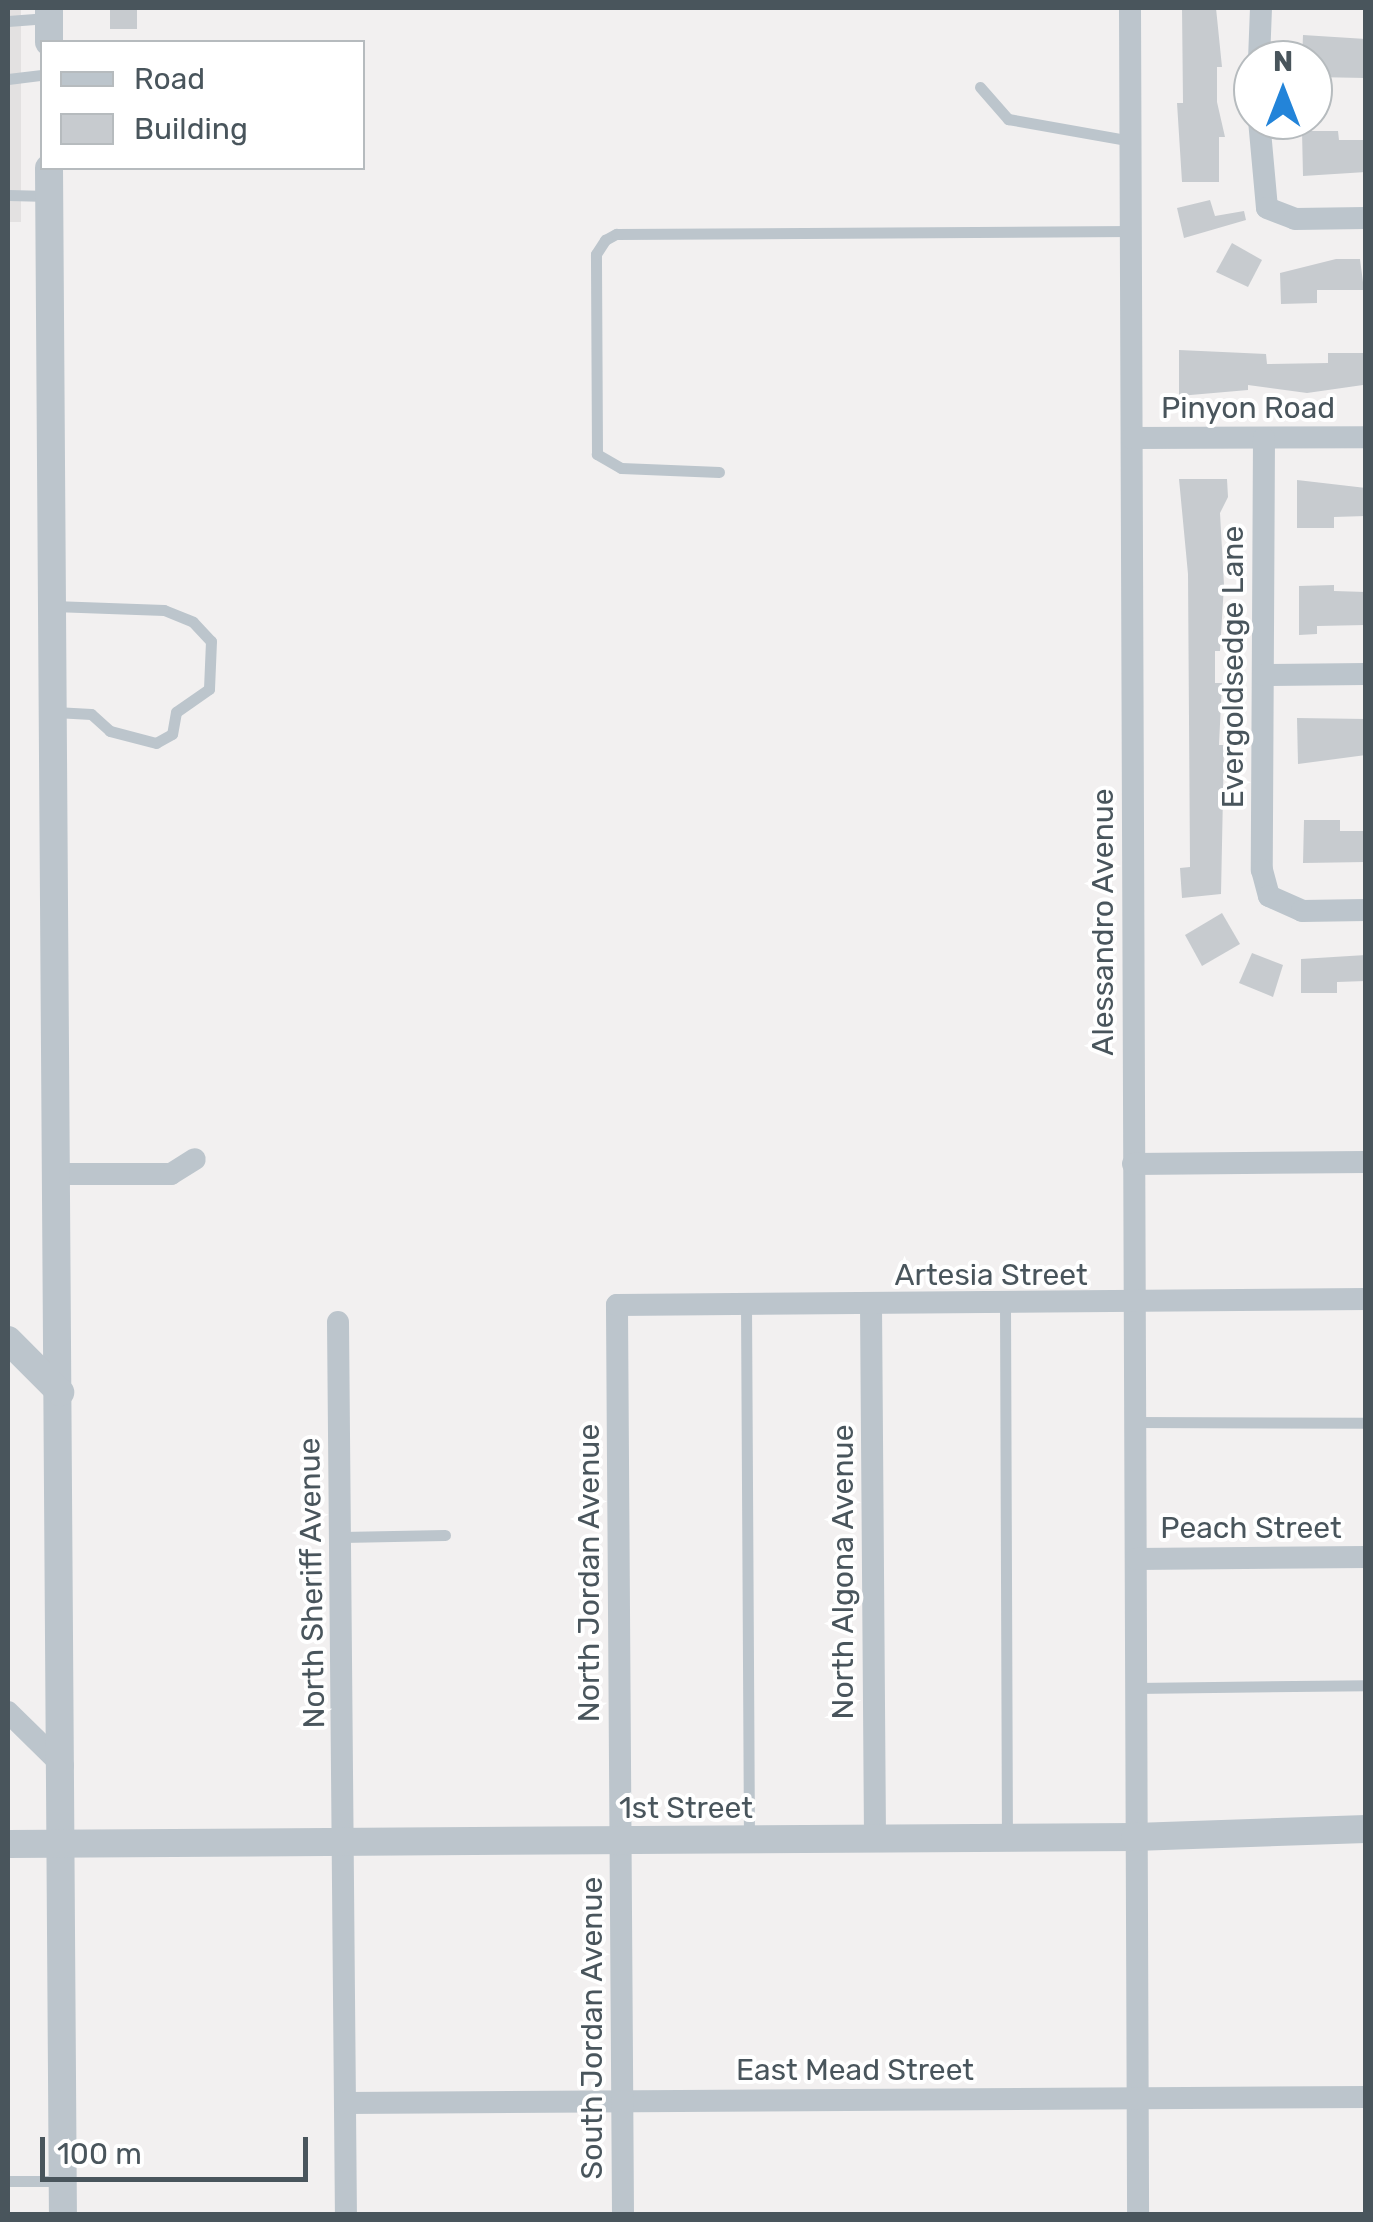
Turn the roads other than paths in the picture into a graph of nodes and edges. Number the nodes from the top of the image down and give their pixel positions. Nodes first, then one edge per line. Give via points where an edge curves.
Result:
1 (1130, 8) edge
2 (1261, 8) edge
3 (8, 21) edge
4 (49, 23) edge
5 (1259, 40) edge
6 (40, 75) edge
7 (8, 78) edge
8 (980, 86) dead end
9 (1261, 140) edge
10 (1131, 141) junction
11 (49, 182) edge
12 (8, 196) edge
13 (1366, 218) edge
14 (1131, 231) junction
15 (1366, 437) edge
16 (1132, 438) junction
17 (1264, 438) junction
18 (719, 472) dead end
19 (54, 606) junction
20 (1366, 674) edge
21 (1264, 675) junction
22 (55, 712) junction
23 (1366, 910) edge
24 (195, 1158) dead end
25 (1366, 1162) edge
26 (1133, 1164) junction
27 (60, 1174) junction
28 (1366, 1299) edge
29 (617, 1305) joint
30 (746, 1305) junction
31 (872, 1305) junction
32 (1005, 1305) junction
33 (1135, 1305) junction
34 (338, 1322) dead end
35 (8, 1340) edge
36 (60, 1392) junction
37 (1136, 1422) junction
38 (1366, 1423) edge
39 (446, 1536) dead end
40 (342, 1537) junction
41 (1366, 1557) edge
42 (1136, 1559) junction
43 (1366, 1685) edge
44 (1136, 1688) junction
45 (8, 1712) edge
46 (63, 1766) junction
47 (1366, 1829) edge
48 (1135, 1837) junction
49 (1007, 1838) junction
50 (876, 1839) junction
51 (621, 1840) junction
52 (749, 1840) junction
53 (344, 1843) junction
54 (8, 1844) edge
55 (64, 1844) junction
56 (1366, 2097) edge
57 (1137, 2099) junction
58 (622, 2102) junction
59 (346, 2103) junction
60 (63, 2180) junction
61 (8, 2181) edge
62 (63, 2214) edge
63 (346, 2214) edge
64 (623, 2214) edge
65 (1138, 2214) edge

1 - 10 street, Alessandro Avenue
2 - 5 street
3 - 4 lane
6 - 7 lane
8 - 10 lane via 1008,120
9 - 13 street via 1268,208 1295,219
10 - 14 street, Alessandro Avenue
11 - 12 lane
11 - 19 street
14 - 16 street, Alessandro Avenue
14 - 18 lane via 616,234 605,240 596,254 596,454 621,468
15 - 17 street, Pinyon Road
16 - 17 street, Pinyon Road
16 - 26 street, Alessandro Avenue
17 - 21 street, Evergoldsedge Lane
19 - 22 street
19 - 22 lane via 164,610 194,622 212,641 209,689 176,712 172,734 156,742 110,731 91,714
20 - 21 street
21 - 23 street, Evergoldsedge Lane via 1262,870 1270,896 1302,910
22 - 27 street
24 - 27 street via 171,1174
25 - 26 street
26 - 33 street, Alessandro Avenue
27 - 36 street
28 - 33 street, Artesia Street
29 - 30 street, Artesia Street
29 - 51 street, North Jordan Avenue
30 - 31 street, Artesia Street
30 - 52 lane
31 - 32 street, Artesia Street
31 - 50 street, North Algona Avenue
32 - 33 street, Artesia Street
32 - 49 lane
33 - 37 street, Alessandro Avenue
34 - 40 street, North Sheriff Avenue
35 - 36 street
36 - 46 street
37 - 38 lane
37 - 42 street, Alessandro Avenue
39 - 40 lane
40 - 53 street, North Sheriff Avenue
41 - 42 street, Peach Street
42 - 44 street, Alessandro Avenue
43 - 44 lane
44 - 48 street, Alessandro Avenue
45 - 46 street
46 - 55 street
47 - 48 street, 1st Street
48 - 49 street, 1st Street
48 - 57 street, Alessandro Avenue
49 - 50 street, 1st Street
50 - 52 street, 1st Street
51 - 52 street, 1st Street
51 - 53 street, 1st Street
51 - 58 street, South Jordan Avenue
53 - 55 street, 1st Street
53 - 59 street, North Sheriff Avenue
54 - 55 street, 1st Street
55 - 60 street
56 - 57 street, East Mead Street
57 - 58 street, East Mead Street
57 - 65 street, Alessandro Avenue
58 - 59 street, East Mead Street
58 - 64 street, South Jordan Avenue
59 - 63 street, North Sheriff Avenue
60 - 61 lane
60 - 62 street

